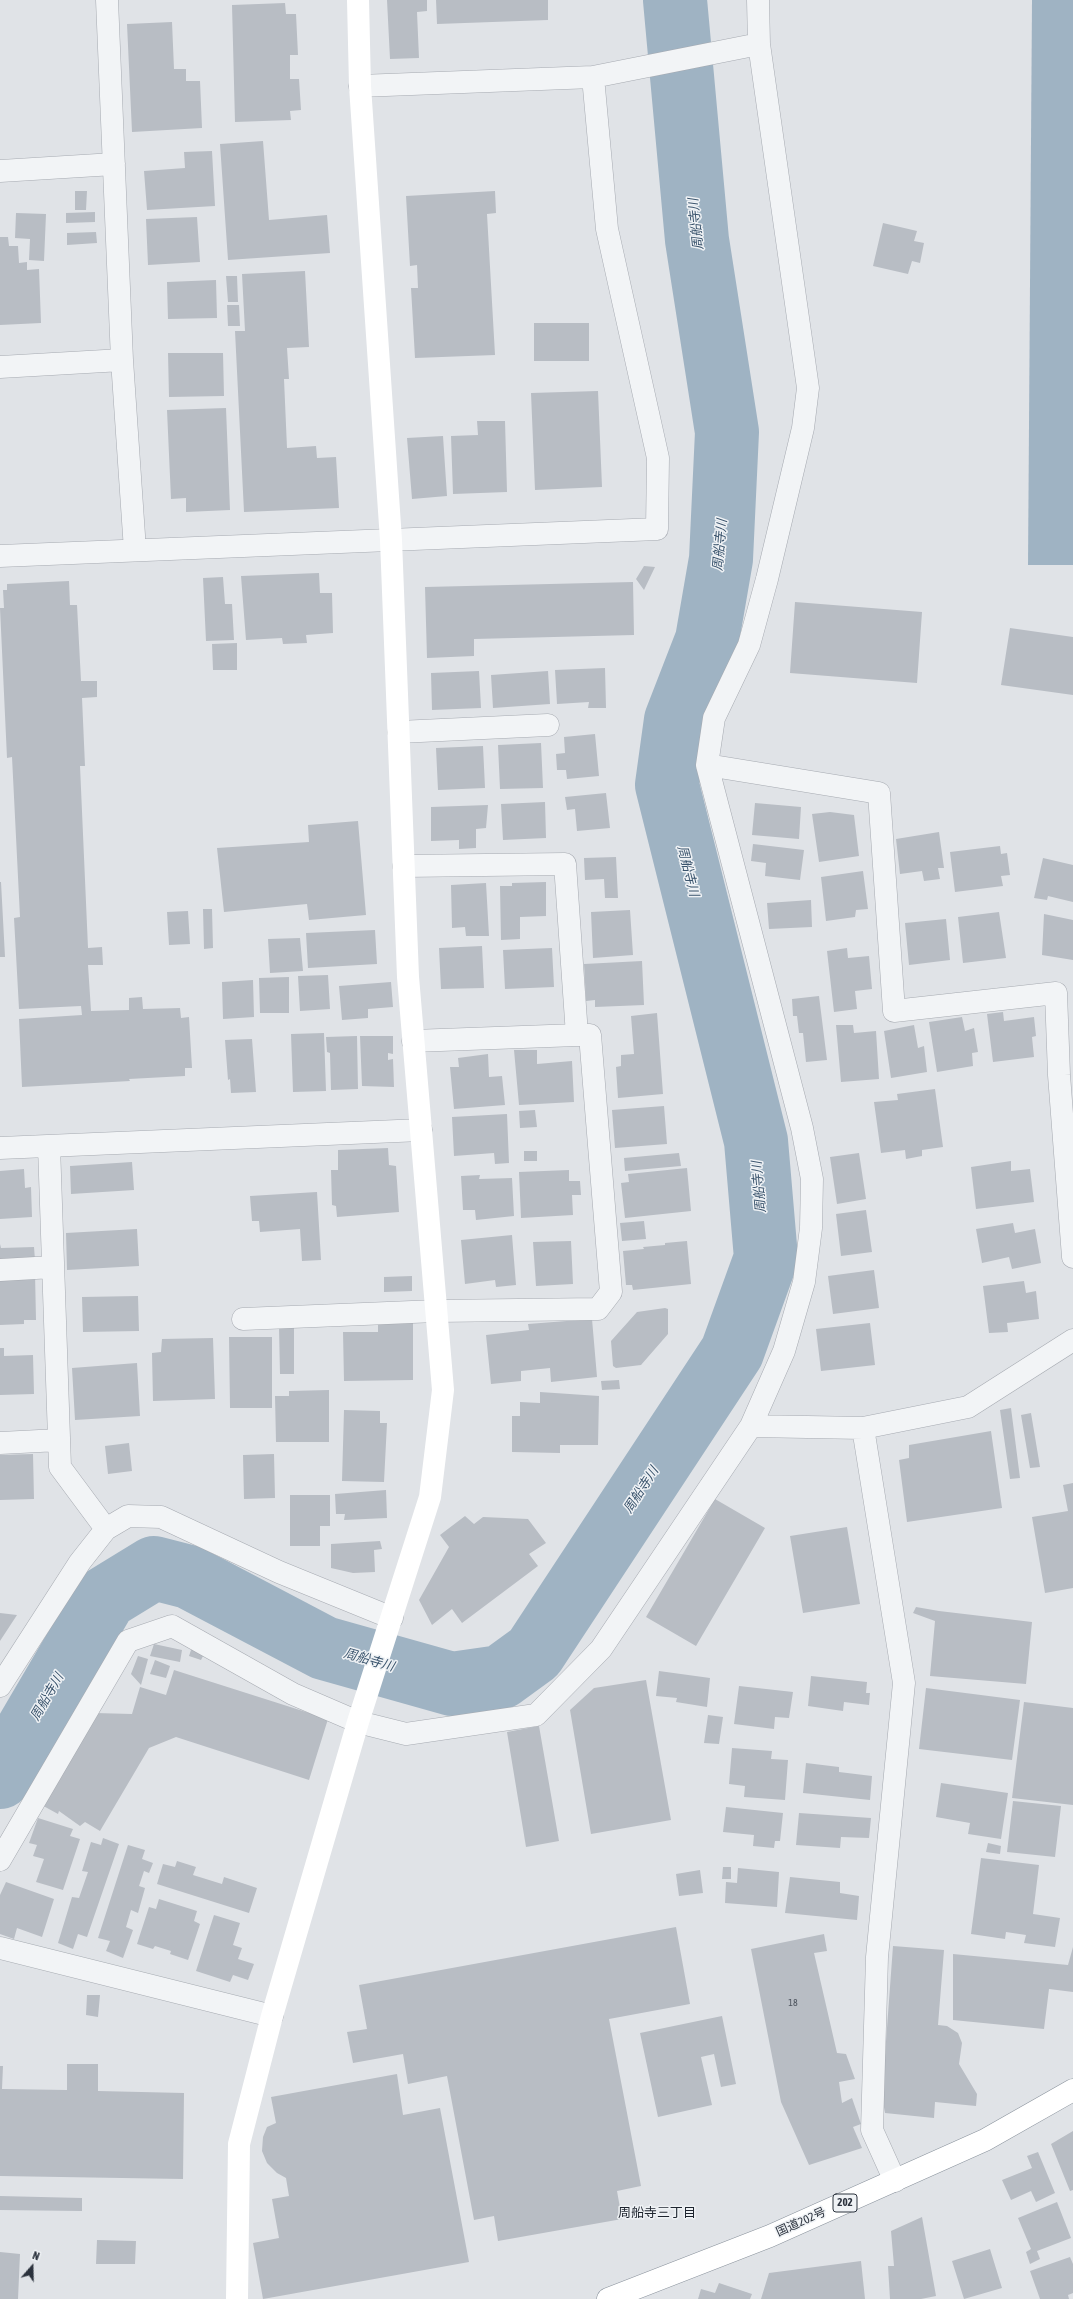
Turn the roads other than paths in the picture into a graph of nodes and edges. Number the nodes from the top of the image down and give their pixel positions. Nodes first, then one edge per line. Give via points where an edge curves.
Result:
1 (107, 0) edge
2 (358, 0) edge
3 (758, 0) edge
4 (751, 46) junction
5 (604, 75) junction
6 (360, 86) junction
7 (114, 164) junction
8 (0, 171) edge
9 (122, 360) junction
10 (0, 367) edge
11 (391, 540) junction
12 (135, 550) junction
13 (0, 556) edge
14 (548, 725) dead end
15 (399, 732) junction
16 (706, 765) junction
17 (404, 866) junction
18 (577, 1035) junction
19 (413, 1041) junction
20 (421, 1130) junction
21 (49, 1146) junction
22 (0, 1148) edge
23 (1073, 1257) edge
24 (54, 1267) junction
25 (0, 1270) edge
26 (436, 1311) junction
27 (243, 1319) dead end
28 (1073, 1340) edge
29 (752, 1426) junction
30 (864, 1428) junction
31 (59, 1440) junction
32 (0, 1443) edge
33 (106, 1529) junction
34 (392, 1618) junction
35 (0, 1686) edge
36 (358, 1722) junction
37 (0, 1860) edge
38 (0, 1948) edge
39 (272, 2016) junction
40 (1073, 2090) edge
41 (895, 2181) junction
42 (236, 2299) edge
43 (608, 2299) edge

1 - 7 street
2 - 6 main road
3 - 4 street
4 - 5 street
4 - 16 street via 808,388 803,428 767,579 749,645 714,718
5 - 6 street
5 - 11 street via 607,229 658,458 657,529
6 - 11 main road
7 - 8 street
7 - 9 street
9 - 10 street
9 - 12 street
11 - 12 street
11 - 15 main road
12 - 13 street
14 - 15 street
15 - 17 main road
16 - 23 street via 879,793 894,1011 1056,993 1058,1075
16 - 29 street via 802,1128 812,1179 811,1228 804,1282 784,1352
17 - 18 street via 566,864
17 - 19 main road
18 - 19 street
18 - 26 street via 590,1035 610,1292 598,1309
19 - 20 main road
20 - 21 street
20 - 26 main road
21 - 22 street
21 - 24 street
24 - 25 street
24 - 31 street
26 - 27 street
26 - 34 main road via 443,1390 430,1497
28 - 30 street via 968,1407
29 - 30 street
29 - 36 street via 601,1649 536,1715 406,1734
30 - 41 street via 904,1683 877,1957 872,2130
31 - 32 street
31 - 33 street via 60,1467
33 - 34 street via 128,1516 161,1517 280,1572
33 - 35 street via 80,1562
34 - 36 main road
36 - 37 street via 293,1694 172,1626 128,1641
36 - 39 main road
38 - 39 street
39 - 42 main road via 239,2144
40 - 41 main road, 国道202号 / 202 via 985,2140
41 - 43 main road, 国道202号 / 202 via 770,2236

